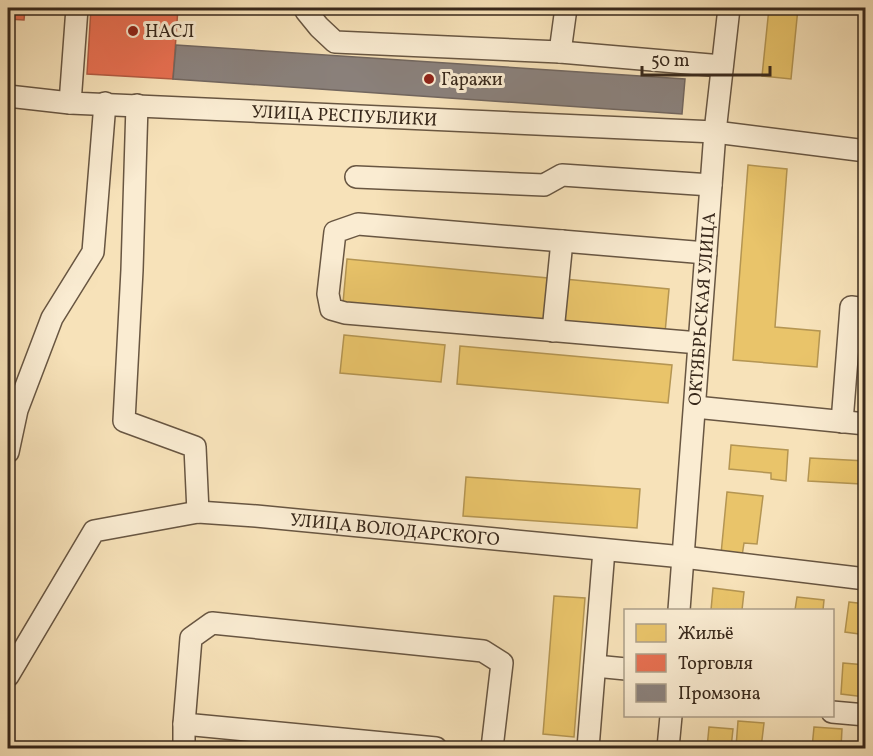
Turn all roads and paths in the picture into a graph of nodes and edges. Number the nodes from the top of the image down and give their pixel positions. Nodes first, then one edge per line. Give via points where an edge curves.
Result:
1 (77, 8) edge
2 (306, 8) edge
3 (566, 8) edge
4 (729, 8) edge
5 (560, 52) junction
6 (722, 66) junction
7 (8, 96) edge
8 (70, 103) junction
9 (105, 103) junction
10 (137, 105) junction
11 (715, 132) junction
12 (866, 151) edge
13 (356, 177) dead end
14 (711, 185) junction
15 (562, 241) junction
16 (706, 253) junction
17 (866, 309) edge
18 (553, 331) junction
19 (699, 344) junction
20 (695, 407) junction
21 (842, 422) junction
22 (866, 424) edge
23 (8, 452) edge
24 (198, 513) junction
25 (604, 550) junction
26 (683, 557) junction
27 (866, 579) edge
28 (679, 609) edge
29 (595, 666) junction
30 (624, 669) edge
31 (8, 676) edge
32 (834, 712) edge
33 (866, 715) edge
34 (671, 717) edge
35 (184, 724) junction
36 (184, 748) edge
37 (436, 748) edge
38 (492, 748) edge
39 (588, 748) edge
40 (668, 748) edge

1 - 8 street
2 - 5 street via 335,42
3 - 5 street
4 - 6 street, ОКТЯБРЬСКАЯ УЛИЦА
5 - 6 street
6 - 11 street, ОКТЯБРЬСКАЯ УЛИЦА
7 - 8 street, УЛИЦА РЕСПУБЛИКИ
8 - 9 street, УЛИЦА РЕСПУБЛИКИ
9 - 10 street, УЛИЦА РЕСПУБЛИКИ
9 - 23 street via 93,252 52,318 16,410
10 - 11 street, УЛИЦА РЕСПУБЛИКИ
10 - 24 street via 124,421 195,447
11 - 12 street, УЛИЦА РЕСПУБЛИКИ
11 - 14 street, ОКТЯБРЬСКАЯ УЛИЦА
13 - 14 street via 544,185 562,175
14 - 16 street, ОКТЯБРЬСКАЯ УЛИЦА
15 - 16 street
15 - 18 street
15 - 18 street via 358,224 335,232 328,294 331,309 345,313
16 - 19 street, ОКТЯБРЬСКАЯ УЛИЦА
17 - 21 street via 851,307
18 - 19 street
19 - 20 street, ОКТЯБРЬСКАЯ УЛИЦА
20 - 21 street
20 - 26 street, ОКТЯБРЬСКАЯ УЛИЦА
21 - 22 street
24 - 25 street, УЛИЦА ВОЛОДАРСКОГО
24 - 31 street, УЛИЦА ВОЛОДАРСКОГО via 94,531
25 - 26 street, УЛИЦА ВОЛОДАРСКОГО
25 - 29 street
26 - 27 street, УЛИЦА ВОЛОДАРСКОГО
26 - 28 street, ОКТЯБРЬСКАЯ УЛИЦА
29 - 30 street
29 - 39 street
32 - 33 street
34 - 40 street
35 - 36 street
35 - 37 street
35 - 38 street via 192,638 212,622 483,651 502,663

